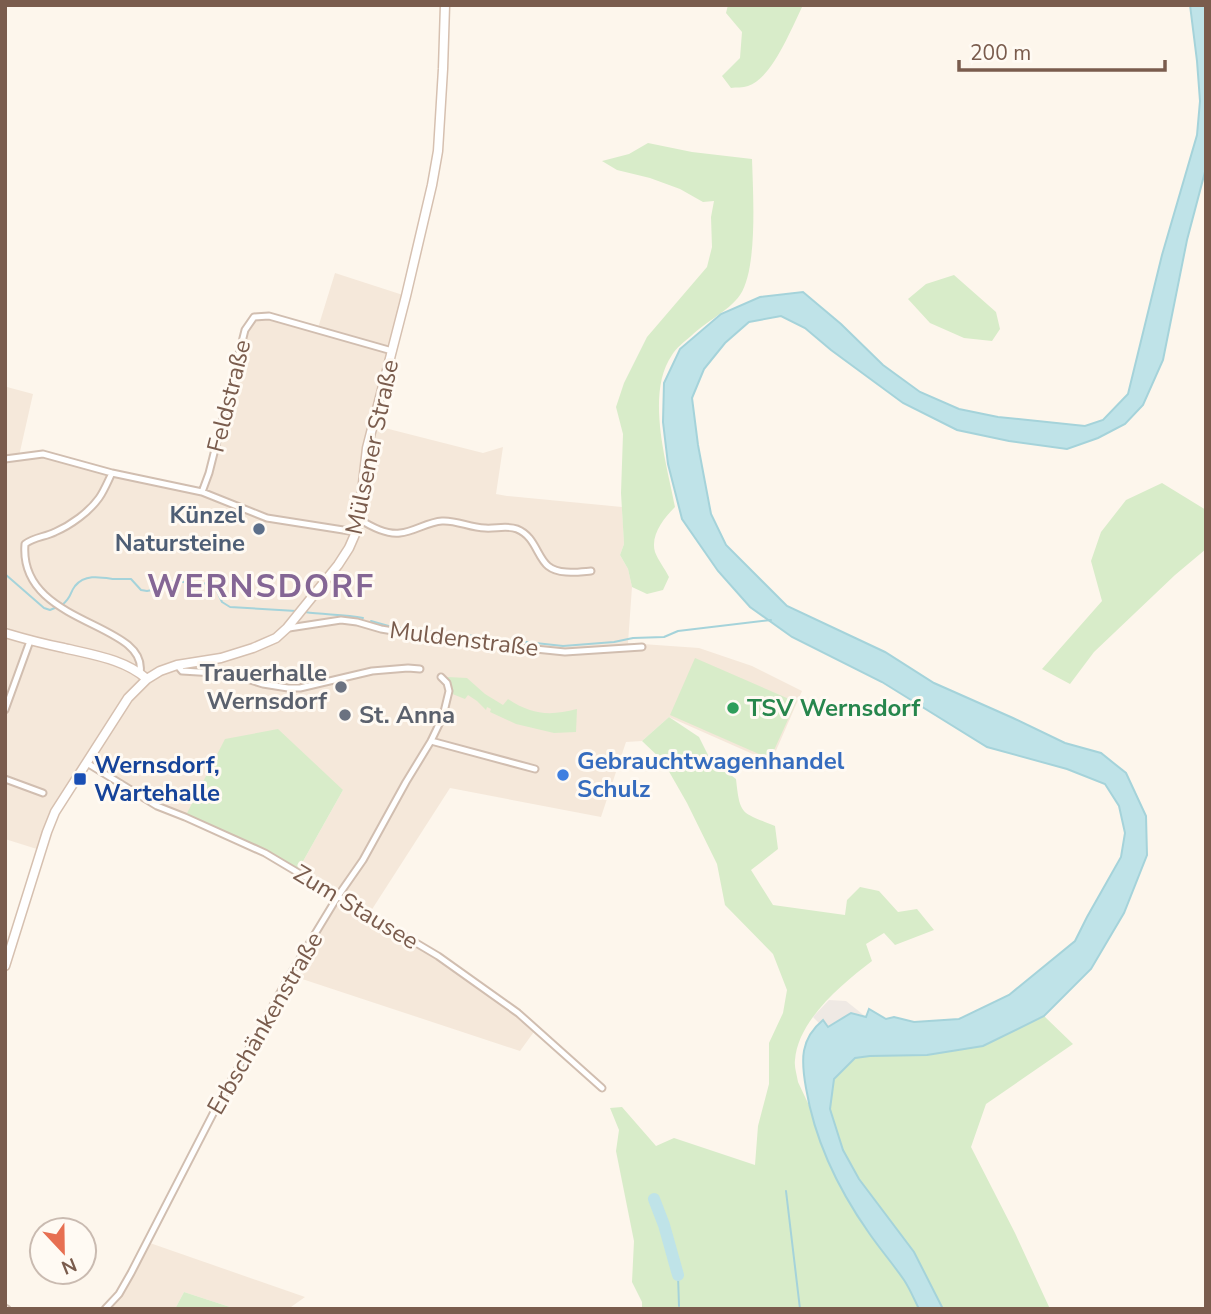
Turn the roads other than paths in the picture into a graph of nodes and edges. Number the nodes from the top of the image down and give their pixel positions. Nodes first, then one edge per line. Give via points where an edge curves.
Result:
1 (445, 5) edge
2 (392, 351) junction
3 (5, 459) edge
4 (112, 473) junction
5 (202, 492) junction
6 (359, 519) junction
7 (356, 532) junction
8 (591, 571) dead end
9 (287, 628) junction
10 (5, 632) edge
11 (30, 640) junction
12 (642, 647) dead end
13 (177, 665) junction
14 (420, 669) dead end
15 (143, 676) junction
16 (440, 677) dead end
17 (6, 708) edge
18 (432, 741) junction
19 (87, 763) junction
20 (535, 769) dead end
21 (5, 779) edge
22 (43, 793) dead end
23 (338, 896) junction
24 (5, 966) edge
25 (602, 1088) dead end
26 (105, 1309) edge

1 - 2 street, Mülsener Straße via 438,151
2 - 5 street, Feldstraße via 269,316 254,317 245,330
2 - 6 street, Mülsener Straße via 367,448
3 - 4 street via 43,454
4 - 5 street
4 - 15 street via 100,496 81,516 54,533 32,538 25,544 24,557 32,582 45,596 130,646
5 - 7 street via 267,519
6 - 7 street, Mülsener Straße
6 - 8 street via 398,534 440,521 518,529 534,542 548,566
7 - 9 street, Mülsener Straße via 338,565
9 - 12 street, Muldenstraße via 341,620 405,633 565,652
9 - 13 street, Mülsener Straße via 253,648
10 - 11 street
11 - 15 street via 112,659
11 - 17 street
13 - 14 street via 182,671 231,674 288,688 372,671
13 - 15 street, Mülsener Straße
15 - 19 street, Mülsener Straße
16 - 18 street, Erbschänkenstraße via 449,691
18 - 20 street
18 - 23 street, Erbschänkenstraße
19 - 23 street, Zum Stausee via 157,806 265,853
19 - 24 street, Mülsener Straße via 47,832
21 - 22 street
23 - 25 street, Zum Stausee via 438,956 518,1013
23 - 26 street, Erbschänkenstraße via 217,1106 131,1273

